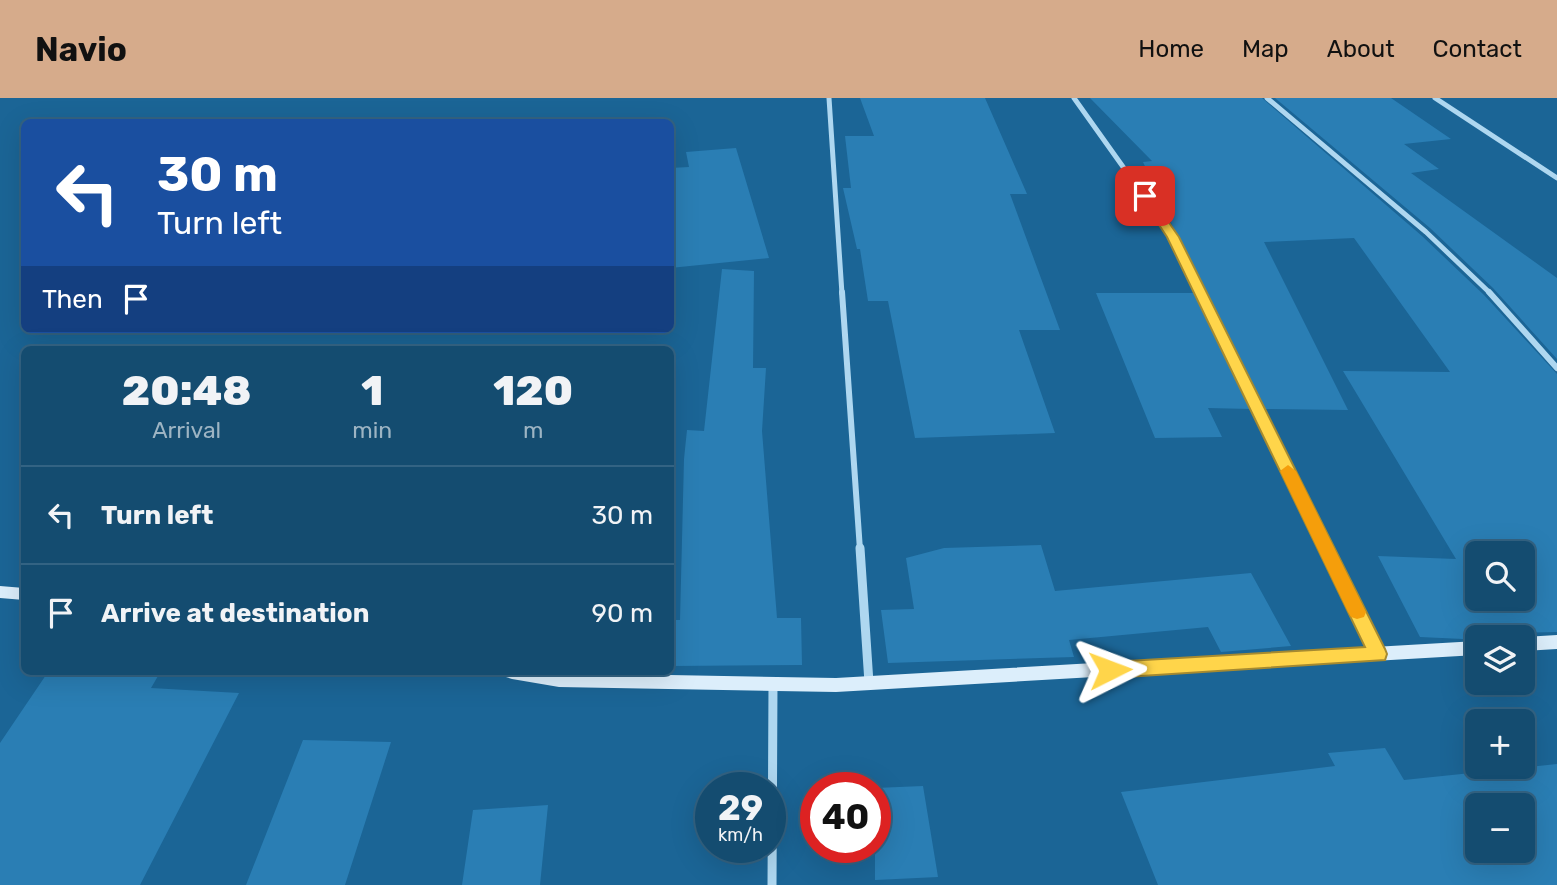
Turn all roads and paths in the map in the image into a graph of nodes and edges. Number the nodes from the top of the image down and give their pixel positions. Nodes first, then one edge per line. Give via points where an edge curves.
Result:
1 (829, 98) edge
2 (1074, 98) edge
3 (1267, 98) edge
4 (1435, 98) edge
5 (1557, 178) edge
6 (1557, 369) edge
7 (0, 592) edge
8 (21, 594) edge
9 (1557, 642) edge
10 (1535, 643) edge
11 (1465, 649) edge
12 (1378, 654) junction
13 (530, 675) edge
14 (869, 683) junction
15 (773, 684) junction
16 (772, 885) edge

1 - 14 street
2 - 12 street via 1173,237
3 - 6 street via 1426,232 1497,300
4 - 5 street
7 - 8 street
9 - 10 street
11 - 12 street
12 - 14 street
13 - 15 street via 559,680
14 - 15 street
15 - 16 street

